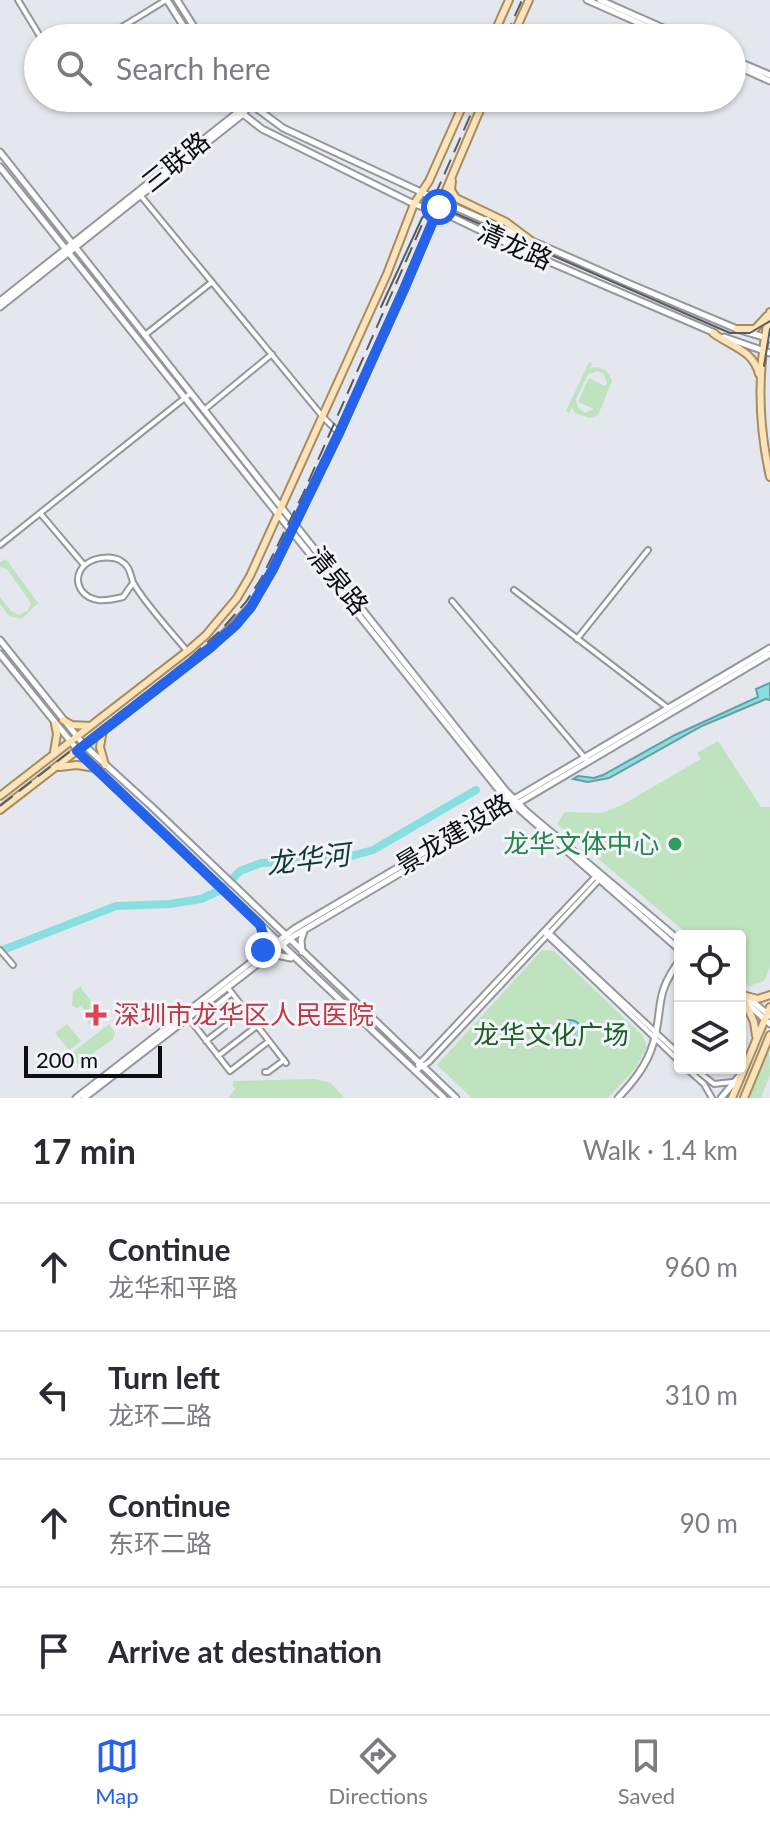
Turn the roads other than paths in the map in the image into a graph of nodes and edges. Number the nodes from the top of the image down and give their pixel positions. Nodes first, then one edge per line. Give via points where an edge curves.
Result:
1 (18, 0) edge
2 (166, 0) edge
3 (177, 0) edge
4 (509, 0) edge
5 (529, 0) edge
6 (587, 0) edge
7 (600, 0) edge
8 (33, 24) edge
9 (127, 24) edge
10 (182, 24) edge
11 (192, 24) edge
12 (498, 24) edge
13 (518, 24) edge
14 (641, 24) edge
15 (654, 24) edge
16 (746, 67) edge
17 (770, 78) edge
18 (260, 112) edge
19 (460, 112) edge
20 (479, 112) edge
21 (241, 113) junction
22 (0, 152) edge
23 (458, 159) junction
24 (0, 167) edge
25 (421, 192) junction
26 (141, 196) junction
27 (441, 200) junction
28 (414, 204) junction
29 (437, 211) junction
30 (530, 240) junction
31 (74, 246) junction
32 (67, 250) junction
33 (212, 282) junction
34 (0, 304) edge
35 (770, 311) edge
36 (737, 329) junction
37 (713, 333) junction
38 (144, 335) junction
39 (767, 339) edge
40 (138, 340) junction
41 (766, 352) edge
42 (272, 354) junction
43 (762, 383) junction
44 (191, 393) junction
45 (185, 399) junction
46 (204, 410) junction
47 (323, 417) junction
48 (339, 433) junction
49 (770, 477) edge
50 (282, 509) junction
51 (40, 513) junction
52 (278, 517) junction
53 (295, 524) junction
54 (291, 532) junction
55 (0, 545) edge
56 (648, 550) dead end
57 (84, 565) junction
58 (133, 583) junction
59 (514, 590) dead end
60 (452, 601) dead end
61 (577, 639) junction
62 (0, 640) edge
63 (187, 651) junction
64 (770, 651) edge
65 (0, 654) edge
66 (668, 708) junction
67 (63, 720) junction
68 (55, 724) junction
69 (90, 726) junction
70 (103, 730) junction
71 (76, 737) junction
72 (69, 742) junction
73 (84, 745) junction
74 (77, 751) junction
75 (54, 754) junction
76 (586, 759) junction
77 (105, 765) junction
78 (56, 767) junction
79 (95, 768) junction
80 (0, 796) edge
81 (513, 802) junction
82 (0, 810) edge
83 (597, 878) junction
84 (260, 925) junction
85 (305, 929) junction
86 (547, 932) junction
87 (674, 936) edge
88 (287, 937) junction
89 (278, 943) junction
90 (674, 945) edge
91 (0, 950) edge
92 (303, 953) junction
93 (263, 955) junction
94 (296, 961) junction
95 (12, 963) dead end
96 (674, 970) edge
97 (226, 986) junction
98 (232, 993) junction
99 (770, 995) edge
100 (746, 996) edge
101 (746, 998) edge
102 (746, 1002) edge
103 (245, 1011) junction
104 (768, 1016) edge
105 (187, 1017) junction
106 (193, 1023) junction
107 (257, 1026) junction
108 (770, 1035) edge
109 (655, 1036) junction
110 (756, 1040) junction
111 (206, 1041) junction
112 (269, 1041) junction
113 (767, 1045) edge
114 (674, 1050) edge
115 (218, 1056) junction
116 (674, 1056) edge
117 (421, 1065) junction
118 (746, 1065) edge
119 (415, 1071) junction
120 (265, 1072) dead end
121 (693, 1074) edge
122 (702, 1074) edge
123 (741, 1074) edge
124 (742, 1074) edge
125 (734, 1082) junction
126 (76, 1098) edge
127 (84, 1098) edge
128 (444, 1098) edge
129 (456, 1098) edge
130 (618, 1098) edge
131 (712, 1098) edge
132 (721, 1098) edge
133 (732, 1098) edge
134 (744, 1098) edge

1 - 8 street
2 - 9 street
2 - 10 main road
3 - 11 main road
4 - 12 main road
5 - 13 main road
6 - 14 main road
7 - 15 main road
16 - 17 main road
18 - 25 main road, 清龙路 via 283,128
19 - 25 main road
20 - 23 main road
21 - 26 main road, 三联路
21 - 28 main road, 清龙路 via 262,129
21 - 31 main road, 三联路
22 - 31 main road, 清泉路
23 - 27 main road
23 - 30 main road via 451,186 455,197
24 - 32 main road, 清泉路
25 - 27 main road, 清龙路
25 - 28 main road
26 - 31 main road, 三联路
26 - 33 street
27 - 29 main road
27 - 30 main road, 清龙路
28 - 29 main road, 清龙路
28 - 47 main road
29 - 37 main road, 清龙路
29 - 48 main road
30 - 36 main road, 清龙路
31 - 32 main road, 三联路
31 - 38 main road, 清泉路
32 - 34 main road, 三联路
32 - 40 main road, 清泉路
33 - 38 street
33 - 42 street
35 - 36 main road via 758,328
35 - 39 main road
36 - 39 main road, 清龙路
37 - 41 main road, 清龙路
37 - 43 main road via 750,355
38 - 40 street
38 - 44 main road, 清泉路
39 - 41 main road
40 - 45 main road, 清泉路
41 - 43 main road
42 - 46 street
42 - 47 street
43 - 49 main road via 761,427
44 - 45 street
44 - 46 main road, 清泉路
45 - 51 street
45 - 52 main road, 清泉路
46 - 50 main road, 清泉路
47 - 48 street
47 - 50 main road
48 - 53 main road
50 - 52 main road
50 - 53 main road, 清泉路
51 - 55 street
51 - 57 street
52 - 54 main road, 清泉路
52 - 63 main road via 237,598
53 - 54 main road
53 - 81 main road, 清泉路
54 - 70 main road via 236,625
54 - 81 main road, 清泉路
56 - 61 street
57 - 58 street via 116,559 129,568
57 - 58 street via 78,587 90,598 123,597
58 - 63 street
59 - 61 street
60 - 76 street
61 - 66 street
62 - 67 main road
63 - 69 main road
64 - 66 main road, 景龙建设路
64 - 76 main road, 景龙建设路
65 - 68 main road
66 - 76 main road, 景龙建设路
67 - 69 main road
67 - 71 main road
68 - 72 main road
68 - 75 main road
69 - 71 main road
70 - 73 main road
70 - 77 main road
71 - 72 main road
71 - 73 main road
72 - 74 main road
72 - 75 main road
73 - 74 main road
73 - 77 main road
74 - 78 main road
74 - 79 main road
75 - 80 main road
76 - 81 main road, 景龙建设路
77 - 88 main road
78 - 79 main road
78 - 82 main road
79 - 84 main road
81 - 83 main road, 清泉路
81 - 85 main road, 景龙建设路
81 - 87 main road, 清泉路
81 - 88 main road, 景龙建设路
83 - 86 street
83 - 90 main road, 清泉路
84 - 89 main road
84 - 93 main road
85 - 88 main road, 景龙建设路
85 - 92 main road
86 - 109 street
86 - 117 street
88 - 89 main road, 景龙建设路
88 - 92 main road
89 - 93 main road, 景龙建设路
89 - 94 main road
91 - 95 street
92 - 117 main road
93 - 94 main road
93 - 97 main road, 景龙建设路
93 - 126 main road, 景龙建设路
94 - 119 main road
96 - 109 main road via 661,991
97 - 98 street
97 - 105 main road, 景龙建设路
98 - 103 street
98 - 106 street
99 - 100 main road
101 - 104 main road
102 - 110 main road
103 - 107 street
103 - 111 street
104 - 110 main road
105 - 106 street
105 - 127 main road, 景龙建设路
106 - 111 street
107 - 112 street
107 - 115 street
108 - 113 main road
109 - 114 street
109 - 116 street
109 - 130 main road via 638,1076
110 - 118 main road
111 - 115 street
112 - 115 street via 230,1071
112 - 120 street via 285,1062
113 - 134 main road
117 - 119 street
117 - 129 main road
119 - 128 main road
121 - 131 street
122 - 125 street via 714,1084
123 - 125 main road
124 - 133 main road
125 - 132 main road

